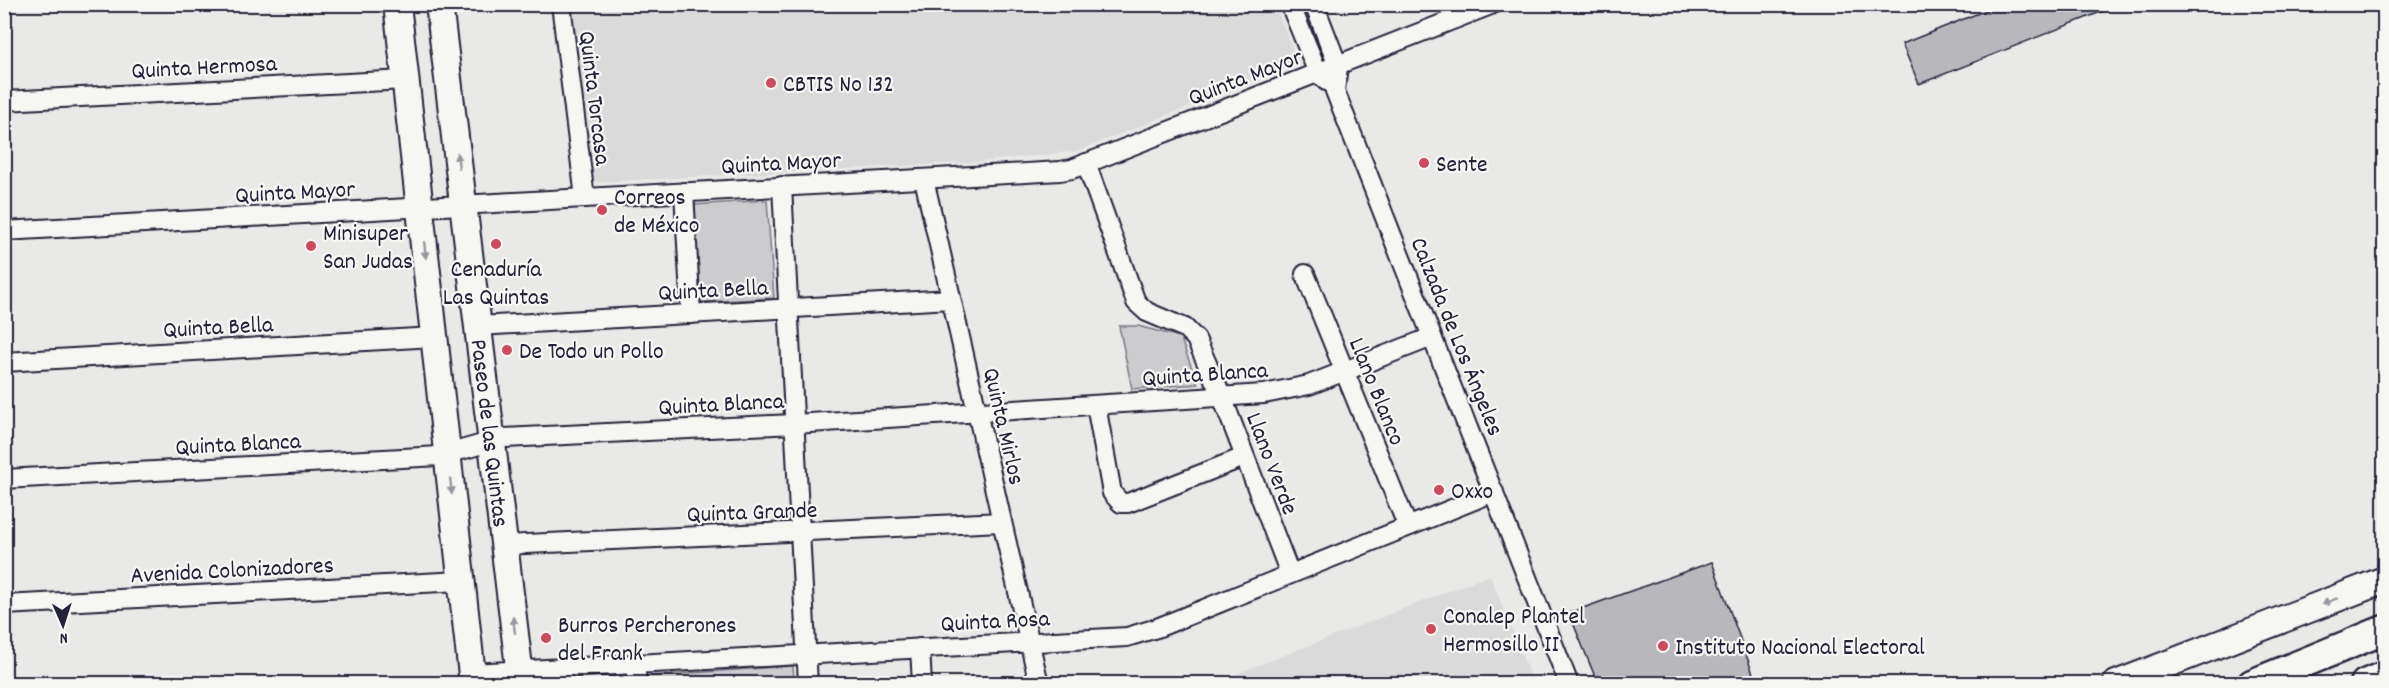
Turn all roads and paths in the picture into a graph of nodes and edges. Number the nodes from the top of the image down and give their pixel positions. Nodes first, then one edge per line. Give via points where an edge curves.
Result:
1 (397, 4) edge
2 (439, 4) edge
3 (561, 4) edge
4 (1290, 4) edge
5 (1314, 4) edge
6 (1493, 4) edge
7 (1338, 66) junction
8 (1318, 73) junction
9 (405, 80) junction
10 (1335, 91) junction
11 (4, 101) edge
12 (1086, 163) junction
13 (924, 179) junction
14 (782, 186) junction
15 (684, 192) junction
16 (585, 198) junction
17 (463, 206) junction
18 (420, 208) junction
19 (4, 231) edge
20 (1305, 274) dead end
21 (951, 298) junction
22 (788, 308) junction
23 (691, 314) junction
24 (478, 326) junction
25 (434, 337) junction
26 (1432, 337) junction
27 (4, 362) edge
28 (1344, 371) junction
29 (1222, 397) junction
30 (1096, 405) junction
31 (979, 413) junction
32 (795, 424) junction
33 (492, 441) junction
34 (447, 455) junction
35 (1244, 457) junction
36 (4, 479) edge
37 (1494, 492) junction
38 (1002, 522) junction
39 (1407, 525) junction
40 (800, 533) junction
41 (504, 545) junction
42 (1290, 574) junction
43 (2385, 580) edge
44 (461, 581) junction
45 (4, 605) edge
46 (2385, 609) edge
47 (2385, 630) edge
48 (1030, 642) junction
49 (2352, 643) junction
50 (920, 648) junction
51 (806, 654) junction
52 (635, 664) junction
53 (2385, 676) edge
54 (520, 677) edge
55 (472, 679) edge
56 (637, 684) edge
57 (808, 684) edge
58 (922, 684) edge
59 (1039, 684) edge
60 (1569, 684) edge
61 (2116, 684) edge
62 (2252, 684) edge
63 (2365, 684) edge

1 - 9 main road, Paseo de las Quintas
17 -> 2 main road, Paseo de las Quintas
3 - 16 street, Quinta Torcasa
4 - 8 street
5 - 7 street, Calzada de Los Ángeles
6 - 7 street, Quinta Mayor
7 - 8 street, Quinta Mayor
7 - 10 street, Calzada de Los Ángeles
8 - 10 street
8 - 12 street, Quinta Mayor
9 - 11 street, Quinta Hermosa
9 - 18 main road, Paseo de las Quintas
10 - 26 street, Calzada de Los Ángeles
12 - 13 street, Quinta Mayor via 1060,171
12 - 29 street, Llano Verde via 1136,302 1147,312 1191,332
13 - 14 street, Quinta Mayor
13 - 21 street, Quinta Mirlos
14 - 15 street, Quinta Mayor
14 - 22 street
15 - 16 street, Quinta Mayor
15 - 23 street
16 - 17 street, Quinta Mayor
17 - 18 street, Quinta Mayor
17 - 24 main road, Paseo de las Quintas
18 - 19 street, Quinta Mayor
18 -> 25 main road, Paseo de las Quintas
20 - 28 street, Llano Blanco
21 - 22 street, Quinta Bella
21 - 31 street, Quinta Mirlos
22 - 23 street, Quinta Bella
22 - 32 street
23 - 24 street, Quinta Bella
24 - 33 main road, Paseo de las Quintas
25 - 27 street, Quinta Bella
25 - 34 main road, Paseo de las Quintas
26 - 28 street, Quinta Blanca
26 - 37 street, Calzada de Los Ángeles
28 - 29 street, Quinta Blanca via 1309,385
28 - 39 street, Llano Blanco
29 - 30 street, Quinta Blanca
29 - 35 street, Llano Verde
30 - 31 street, Quinta Blanca
30 - 35 street via 1112,493 1121,503
31 - 32 street, Quinta Blanca
31 - 38 street, Quinta Mirlos
32 - 33 street, Quinta Blanca
32 - 40 street
33 - 34 street, Quinta Blanca
33 - 41 main road, Paseo de las Quintas
34 - 36 street, Quinta Blanca
34 -> 44 main road, Paseo de las Quintas
35 - 42 street, Llano Verde
37 - 39 street, Quinta Rosa
37 - 60 street, Calzada de Los Ángeles
38 - 40 street, Quinta Grande
38 - 48 street, Quinta Mirlos
39 - 42 street, Quinta Rosa
40 - 41 street, Quinta Grande
40 - 51 street
54 -> 41 main road, Paseo de las Quintas
42 - 48 street, Quinta Rosa via 1140,634 1114,639
43 -> 61 main road
44 - 45 street, Avenida Colonizadores
44 - 55 main road, Paseo de las Quintas
46 - 49 main road
47 - 49 main road
48 - 50 street, Quinta Rosa
48 - 59 street, Quinta Mirlos
49 - 62 main road
50 - 51 street, Quinta Rosa
50 - 58 street
51 - 52 street, Quinta Rosa
51 - 57 street
52 - 54 street, Quinta Rosa
52 - 56 street
53 - 63 main road
54 - 55 street, Quinta Rosa

